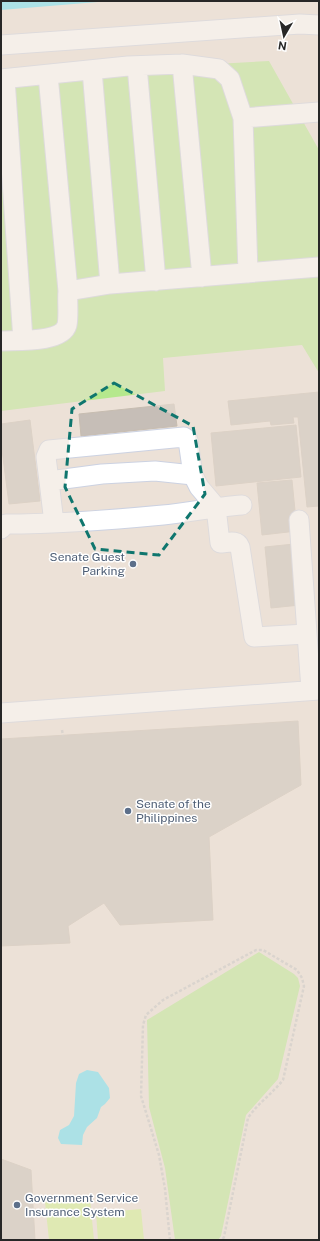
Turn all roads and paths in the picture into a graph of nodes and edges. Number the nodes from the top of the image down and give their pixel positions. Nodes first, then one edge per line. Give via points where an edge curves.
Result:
1 (319, 25) edge
2 (1, 45) edge
3 (182, 64) junction
4 (137, 66) junction
5 (92, 70) junction
6 (48, 75) junction
7 (3, 79) edge
8 (319, 112) edge
9 (243, 118) junction
10 (319, 268) edge
11 (248, 273) junction
12 (202, 277) junction
13 (156, 280) junction
14 (110, 284) junction
15 (68, 291) junction
16 (23, 340) junction
17 (1, 342) edge
18 (105, 444) junction
19 (108, 474) junction
20 (193, 475) junction
21 (49, 481) junction
22 (242, 505) dead end
23 (216, 507) junction
24 (299, 520) dead end
25 (54, 523) junction
26 (1, 529) edge
27 (306, 634) junction
28 (315, 690) edge
29 (1, 713) edge
30 (62, 730) dead end
31 (63, 736) dead end
32 (170, 1240) edge
33 (222, 1240) edge

1 - 2 lane via 300,24
3 - 4 lane
3 - 9 lane via 219,69 230,79
3 - 12 lane
4 - 5 lane
4 - 13 lane
5 - 6 lane
5 - 14 lane
6 - 7 lane
6 - 15 lane
7 - 16 lane
8 - 9 lane
9 - 11 lane
10 - 11 lane
11 - 12 lane
12 - 13 lane
13 - 14 lane
14 - 15 lane
15 - 16 lane via 67,325 64,330 50,338
16 - 17 lane
18 - 19 lane
18 - 20 lane via 184,437 188,440
18 - 21 lane via 49,450 46,457
19 - 20 lane via 155,471
19 - 21 lane
20 - 23 lane
21 - 25 lane
22 - 23 lane
23 - 25 lane via 164,515
23 - 27 lane via 220,543 236,542 240,547 254,637
24 - 27 lane
25 - 26 lane via 6,524
27 - 28 lane
28 - 29 lane
30 - 31 path
32 - 33 path via 159,1155 141,1096 143,1025 146,1015 163,1000 256,950 262,950 296,970 304,986 283,1080 248,1118

